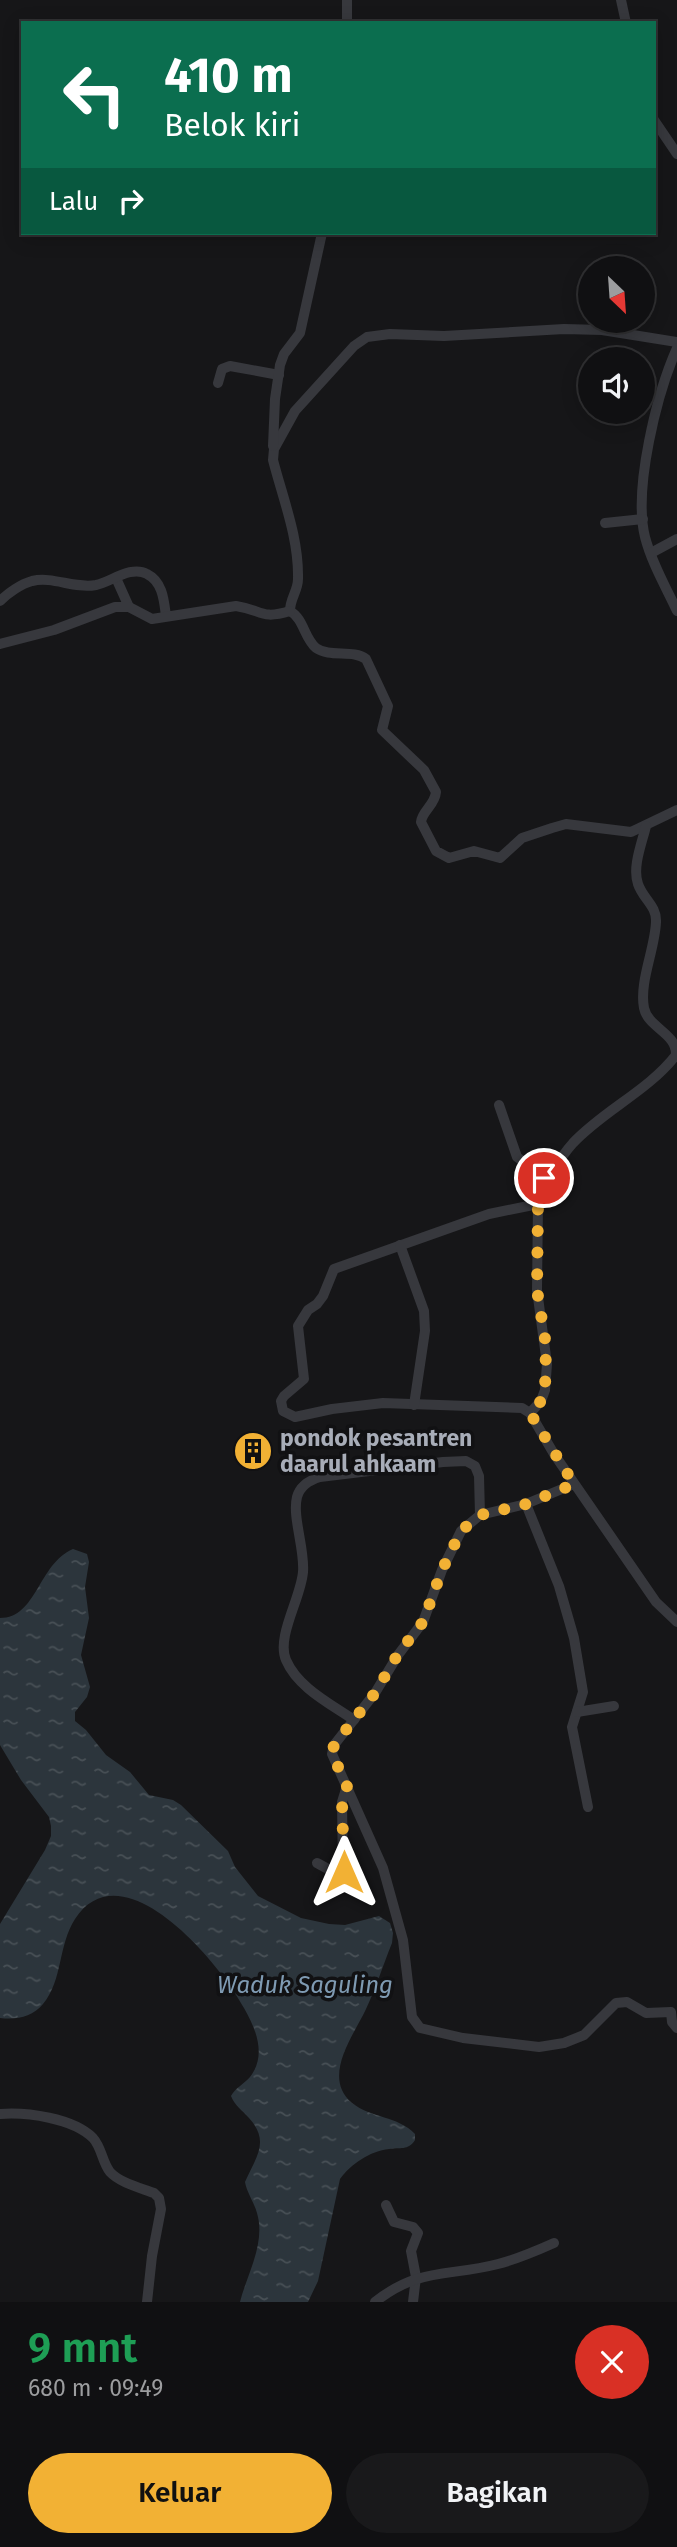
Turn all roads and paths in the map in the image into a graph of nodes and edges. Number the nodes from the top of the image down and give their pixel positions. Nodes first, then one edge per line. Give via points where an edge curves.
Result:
1 (348, 0) edge
2 (621, 0) edge
3 (347, 21) edge
4 (626, 21) edge
5 (656, 123) edge
6 (677, 154) edge
7 (322, 235) edge
8 (677, 342) edge
9 (677, 348) edge
10 (279, 375) junction
11 (218, 383) dead end
12 (274, 449) junction
13 (643, 519) junction
14 (606, 523) dead end
15 (677, 539) edge
16 (651, 553) junction
17 (116, 578) junction
18 (0, 601) edge
19 (130, 607) junction
20 (290, 611) junction
21 (677, 611) edge
22 (166, 616) junction
23 (0, 644) edge
24 (677, 810) edge
25 (646, 826) junction
26 (499, 1105) dead end
27 (548, 1180) junction
28 (538, 1204) junction
29 (400, 1245) junction
30 (414, 1405) junction
31 (530, 1413) junction
32 (574, 1484) junction
33 (526, 1504) junction
34 (480, 1515) junction
35 (677, 1622) edge
36 (614, 1706) dead end
37 (577, 1712) junction
38 (354, 1720) junction
39 (347, 1786) junction
40 (588, 1807) dead end
41 (317, 1863) dead end
42 (677, 2028) edge
43 (0, 2113) edge
44 (386, 2205) dead end
45 (554, 2243) dead end
46 (416, 2277) junction
47 (147, 2302) edge
48 (375, 2302) edge
49 (413, 2302) edge

1 - 3 street
2 - 4 street
5 - 6 street
7 - 10 street via 300,333 284,354
8 - 12 street via 564,329 368,337 354,346 295,411
9 - 13 street via 647,461
10 - 11 street via 230,366 222,369
10 - 12 street
12 - 20 street via 298,570
13 - 14 street
13 - 16 street
15 - 16 street
16 - 21 street
17 - 18 street via 76,586 43,579 22,585
17 - 19 street
17 - 22 street via 130,572 148,574 163,594
19 - 22 street via 149,618
19 - 23 street via 115,607
20 - 22 street via 264,616 236,606
20 - 25 street via 317,648 366,659 388,706 382,730 424,771 436,793 421,822 436,851 445,857 474,851 503,858 522,838 566,824 624,833
24 - 25 street
25 - 27 street via 636,876 654,909 656,925 644,1007 650,1020 674,1043 676,1055 573,1144
26 - 27 street via 517,1157
27 - 28 street
28 - 29 street via 489,1214
28 - 31 street via 537,1290 547,1364 545,1390
29 - 30 street via 424,1311
29 - 30 street via 331,1273 323,1296 300,1322 304,1380 284,1396 281,1406 295,1417 361,1405
30 - 31 street via 516,1406
31 - 32 street
32 - 33 street
32 - 35 street via 656,1602
33 - 34 street
33 - 37 street via 574,1638 583,1692
34 - 38 street via 461,1531 423,1622
34 - 38 street via 480,1476 466,1461 320,1477 299,1491 296,1506 303,1572 284,1657 310,1689
36 - 37 street
37 - 40 street via 572,1727
38 - 39 street via 332,1750
39 - 41 street via 342,1802 344,1874
39 - 42 street via 390,1890 412,2017 419,2028 521,2046 557,2045 584,2035 614,2004 623,2002 646,2013 671,2012
43 - 47 street via 35,2114 84,2131 100,2148 112,2174 159,2198
44 - 46 street via 394,2222 418,2233 411,2251
45 - 46 street via 498,2264
46 - 48 street
46 - 49 street

